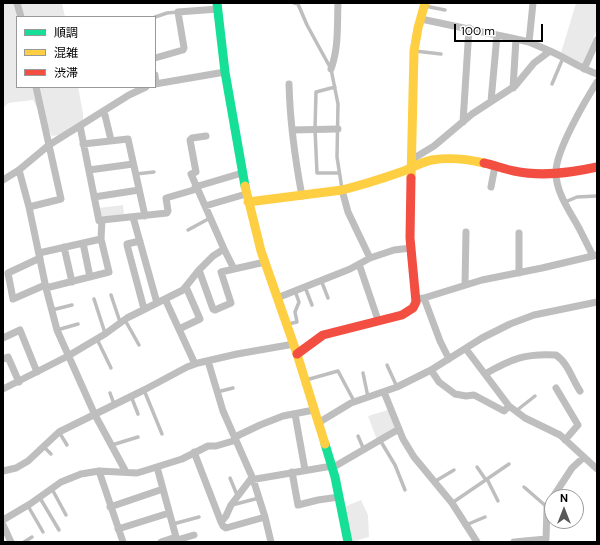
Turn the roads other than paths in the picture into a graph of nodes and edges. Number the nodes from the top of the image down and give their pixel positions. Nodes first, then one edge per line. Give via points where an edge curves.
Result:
1 (17, 3) edge
2 (294, 3) edge
3 (338, 3) edge
4 (533, 3) edge
5 (424, 4) edge
6 (217, 6) edge
7 (445, 10) dead end
8 (178, 12) junction
9 (21, 16) edge
10 (156, 17) edge
11 (421, 19) junction
12 (469, 28) junction
13 (497, 35) junction
14 (516, 39) junction
15 (597, 40) edge
16 (529, 42) junction
17 (414, 51) junction
18 (550, 51) junction
19 (441, 54) dead end
20 (563, 57) junction
21 (156, 58) edge
22 (331, 69) junction
23 (584, 70) junction
24 (225, 72) junction
25 (597, 74) edge
26 (597, 82) edge
27 (156, 84) edge
28 (288, 84) dead end
29 (552, 84) dead end
30 (335, 86) junction
31 (36, 88) edge
32 (144, 88) edge
33 (513, 88) junction
34 (492, 101) junction
35 (104, 111) junction
36 (463, 122) junction
37 (80, 126) junction
38 (338, 129) junction
39 (292, 130) junction
40 (315, 130) junction
41 (206, 136) dead end
42 (111, 140) junction
43 (83, 144) junction
44 (49, 145) junction
45 (411, 163) junction
46 (134, 164) junction
47 (495, 166) junction
48 (597, 167) edge
49 (19, 170) junction
50 (88, 170) junction
51 (154, 172) dead end
52 (242, 173) junction
53 (339, 173) junction
54 (556, 173) junction
55 (136, 174) junction
56 (3, 180) edge
57 (491, 187) dead end
58 (196, 188) junction
59 (139, 190) junction
60 (342, 190) junction
61 (94, 196) junction
62 (302, 196) junction
63 (597, 196) edge
64 (247, 198) junction
65 (565, 202) junction
66 (205, 206) junction
67 (29, 208) junction
68 (145, 216) junction
69 (134, 217) junction
70 (210, 218) junction
71 (102, 220) junction
72 (188, 230) dead end
73 (466, 232) dead end
74 (519, 233) dead end
75 (101, 240) junction
76 (140, 241) junction
77 (83, 243) junction
78 (64, 248) junction
79 (411, 248) junction
80 (224, 250) junction
81 (39, 255) junction
82 (595, 256) edge
83 (370, 258) junction
84 (265, 262) junction
85 (359, 264) junction
86 (234, 269) junction
87 (199, 270) junction
88 (519, 273) junction
89 (90, 278) junction
90 (321, 280) junction
91 (72, 282) junction
92 (465, 284) junction
93 (46, 286) junction
94 (305, 286) junction
95 (186, 287) junction
96 (295, 291) junction
97 (111, 294) dead end
98 (277, 298) junction
99 (328, 298) dead end
100 (94, 299) dead end
101 (165, 299) junction
102 (420, 299) junction
103 (597, 302) edge
104 (157, 303) junction
105 (72, 305) dead end
106 (312, 305) dead end
107 (144, 309) junction
108 (51, 311) junction
109 (378, 320) junction
110 (122, 321) junction
111 (78, 324) dead end
112 (287, 325) junction
113 (179, 329) junction
114 (57, 330) junction
115 (105, 334) junction
116 (3, 338) edge
117 (97, 339) junction
118 (294, 344) junction
119 (139, 345) dead end
120 (466, 349) junction
121 (298, 354) junction
122 (68, 356) junction
123 (3, 359) edge
124 (449, 359) junction
125 (208, 361) junction
126 (195, 364) junction
127 (387, 365) dead end
128 (111, 368) dead end
129 (431, 370) junction
130 (38, 372) junction
131 (363, 373) dead end
132 (485, 374) junction
133 (305, 380) junction
134 (19, 382) junction
135 (397, 387) junction
136 (233, 388) dead end
137 (556, 388) dead end
138 (3, 389) edge
139 (144, 390) junction
140 (580, 391) dead end
141 (216, 392) junction
142 (384, 392) junction
143 (110, 393) dead end
144 (131, 396) junction
145 (535, 396) dead end
146 (368, 398) junction
147 (355, 402) junction
148 (114, 404) junction
149 (509, 406) junction
150 (314, 410) junction
151 (516, 411) junction
152 (138, 414) dead end
153 (295, 414) junction
154 (95, 415) junction
155 (318, 423) junction
156 (399, 429) junction
157 (60, 432) junction
158 (162, 434) dead end
159 (358, 436) dead end
160 (138, 437) dead end
161 (235, 439) junction
162 (380, 440) junction
163 (565, 440) junction
164 (67, 445) dead end
165 (112, 445) junction
166 (44, 447) junction
167 (364, 450) junction
168 (194, 452) junction
169 (51, 454) dead end
170 (584, 457) junction
171 (509, 464) dead end
172 (157, 467) junction
173 (332, 467) junction
174 (477, 467) dead end
175 (596, 467) edge
176 (305, 470) junction
177 (454, 470) dead end
178 (3, 471) edge
179 (99, 471) junction
180 (126, 472) junction
181 (292, 472) junction
182 (230, 478) dead end
183 (253, 479) junction
184 (486, 480) junction
185 (434, 482) junction
186 (524, 488) dead end
187 (52, 489) junction
188 (162, 489) junction
189 (559, 489) edge
190 (405, 490) dead end
191 (238, 496) junction
192 (339, 497) junction
193 (40, 498) junction
194 (259, 498) junction
195 (498, 501) dead end
196 (452, 503) junction
197 (231, 505) junction
198 (544, 505) edge
199 (28, 506) junction
200 (110, 507) junction
201 (169, 512) junction
202 (66, 515) dead end
203 (198, 517) dead end
204 (485, 517) dead end
205 (265, 518) junction
206 (3, 520) edge
207 (221, 522) junction
208 (172, 524) junction
209 (3, 525) edge
210 (466, 525) junction
211 (118, 529) junction
212 (546, 529) edge
213 (59, 530) dead end
214 (43, 532) dead end
215 (194, 535) dead end
216 (32, 537) dead end
217 (177, 540) edge
218 (11, 542) edge
219 (24, 542) edge
220 (123, 542) edge
221 (161, 542) edge
222 (271, 542) edge
223 (348, 542) edge
224 (477, 542) edge
225 (514, 542) edge

1 - 9 street
2 - 22 lane via 298,4
3 - 22 street via 336,55
4 - 16 street
5 - 7 lane
5 - 11 street
6 - 8 street
6 - 24 street
8 - 10 lane
8 - 21 street via 184,48
11 - 12 street
11 - 17 street
12 - 13 street
12 - 36 street
13 - 14 street
13 - 34 street
14 - 16 street
14 - 33 street
15 - 23 street
16 - 18 street
17 - 19 lane
17 - 45 street
18 - 20 street
18 - 33 street via 534,63
20 - 23 street
20 - 29 lane
22 - 30 lane
23 - 25 street
24 - 27 street
24 - 52 street
26 - 54 street via 583,103 566,139
28 - 39 street
30 - 38 lane
30 - 40 lane via 316,92
31 - 44 street
32 - 35 street
33 - 34 street
34 - 36 street
35 - 37 street
35 - 42 street
36 - 45 street
37 - 43 street
37 - 44 street
38 - 40 street
38 - 53 lane
39 - 40 street
39 - 62 street
40 - 53 lane via 317,173
41 - 58 street via 190,140 196,172 191,174
42 - 43 street
42 - 46 street via 128,139
43 - 50 street
44 - 49 street
44 - 67 street via 61,199
45 - 47 street via 447,158
45 - 60 street via 404,171
45 - 79 street
46 - 50 street
46 - 55 street
47 - 54 street via 524,173
47 - 57 street
48 - 54 street
49 - 56 street
49 - 67 street
50 - 61 street
51 - 55 lane
52 - 58 street
52 - 64 street
53 - 60 lane
54 - 65 street
55 - 59 street
58 - 66 street
58 - 68 street via 166,198 167,213
59 - 61 street
59 - 68 street
60 - 62 street
60 - 83 street via 348,212
61 - 71 street via 99,221
62 - 64 street
63 - 65 lane via 577,197
64 - 66 street
64 - 84 street
65 - 82 street
66 - 70 street
67 - 81 street
68 - 69 street
69 - 71 street
69 - 76 street
70 - 72 lane
70 - 80 street
71 - 75 street
73 - 92 street
74 - 88 street
75 - 77 street
75 - 89 street via 109,272
76 - 104 street
76 - 107 street via 127,245
77 - 78 street
77 - 89 street
78 - 81 street
78 - 91 street
79 - 83 street via 394,250
79 - 102 street via 414,284
80 - 86 street
80 - 87 street via 212,256
81 - 93 street
81 - 93 street via 8,273 13,300
82 - 88 street
83 - 85 street
84 - 86 street
84 - 98 street
85 - 90 street via 350,270
85 - 109 street
86 - 87 street via 222,272 231,303 214,310
87 - 95 street
88 - 92 street
89 - 91 street
90 - 94 street
90 - 99 lane
91 - 93 street
92 - 102 street
93 - 108 street
94 - 96 street
94 - 106 lane
95 - 101 street
95 - 113 street via 200,319
96 - 98 street
96 - 112 lane via 299,302 295,312 297,322
97 - 110 lane
98 - 112 street
100 - 115 lane
101 - 104 street
101 - 113 street
102 - 109 street via 408,312
102 - 124 street
103 - 120 street via 522,318
104 - 107 street
105 - 108 lane
107 - 110 street
108 - 114 street
109 - 121 street via 323,335
110 - 115 street
110 - 119 lane
111 - 114 lane
112 - 118 street
113 - 126 street
114 - 122 street
115 - 117 street
116 - 130 street via 20,330
117 - 122 street
117 - 128 lane
118 - 121 street
118 - 125 street
120 - 124 street
120 - 132 street
121 - 133 street
122 - 130 street
122 - 154 street
123 - 134 street via 8,357
124 - 129 street
125 - 126 street
125 - 141 street
126 - 139 street
127 - 135 lane
129 - 135 street
129 - 149 street via 439,382 455,394 474,395 504,411
130 - 134 street
131 - 146 lane
132 - 140 street via 503,363 526,355 556,355 569,370
132 - 149 street
133 - 147 lane via 338,371
133 - 150 street
134 - 138 street
135 - 142 street
136 - 141 lane
137 - 163 street via 578,425
139 - 144 street
139 - 158 lane
141 - 161 street
142 - 146 street
142 - 156 street
143 - 148 lane
144 - 148 street
144 - 152 lane
145 - 151 lane
146 - 147 street
147 - 155 street
148 - 154 street
149 - 151 street
150 - 153 street
150 - 155 street
151 - 163 street
153 - 161 street via 260,425
153 - 176 street
154 - 157 street
154 - 165 street
155 - 173 street
156 - 162 street
156 - 185 street via 414,458
157 - 164 lane
157 - 166 street
159 - 167 lane
160 - 165 lane
161 - 168 street
161 - 183 street
162 - 167 street
162 - 190 lane via 395,465
163 - 170 street
165 - 180 street
166 - 169 lane
166 - 178 street via 23,464
167 - 173 street
168 - 172 street
168 - 207 street
170 - 175 street
170 - 189 street via 572,468
171 - 184 lane
172 - 180 street via 137,473
172 - 188 street
173 - 176 street
173 - 192 street
174 - 184 lane
176 - 181 street
177 - 185 lane
179 - 180 street
179 - 187 street via 81,474 61,482
179 - 200 street
181 - 183 street
181 - 192 street via 298,505
182 - 191 lane
183 - 191 street
183 - 194 street
184 - 195 lane
184 - 196 lane
185 - 196 street
186 - 198 lane
187 - 193 street
187 - 202 lane
188 - 200 street
188 - 201 street
191 - 197 street
192 - 223 street
193 - 199 street
193 - 213 lane
194 - 197 lane
194 - 205 street
196 - 210 street
197 - 207 street
199 - 206 street
199 - 214 lane
200 - 211 street
201 - 208 street
201 - 211 street
203 - 208 lane
204 - 210 lane
205 - 207 street via 226,528
205 - 222 street
208 - 217 street
209 - 218 street
210 - 224 street
211 - 220 street
212 - 225 street via 546,539
215 - 217 street
216 - 219 lane
217 - 221 street

